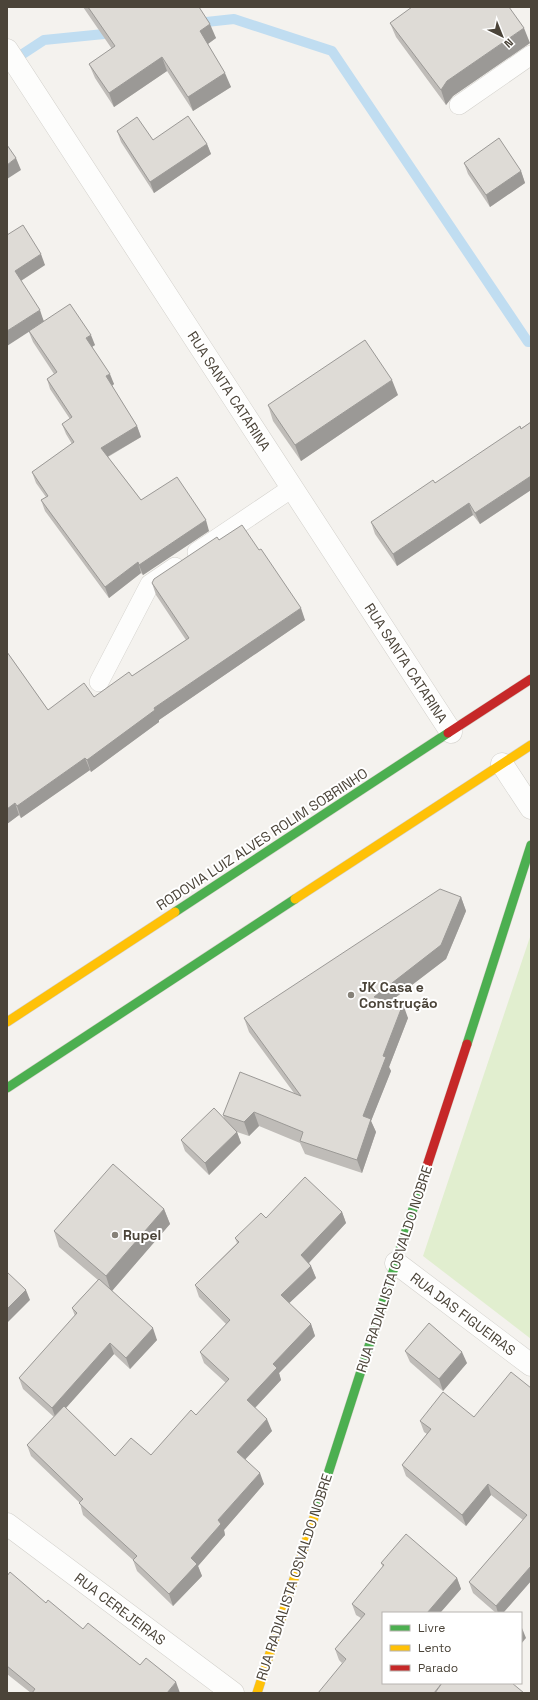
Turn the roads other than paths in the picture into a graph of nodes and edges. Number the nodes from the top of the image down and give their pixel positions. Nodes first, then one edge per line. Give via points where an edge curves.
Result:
1 (7, 50) edge
2 (531, 55) edge
3 (459, 105) dead end
4 (292, 488) junction
5 (531, 679) edge
6 (99, 682) dead end
7 (451, 732) junction
8 (531, 745) edge
9 (502, 764) junction
10 (531, 808) edge
11 (531, 845) edge
12 (7, 1022) edge
13 (7, 1088) edge
14 (396, 1263) junction
15 (531, 1365) edge
16 (7, 1524) edge
17 (233, 1693) edge
18 (257, 1693) edge

1 - 4 street, RUA SANTA CATARINA
2 - 3 lane
4 - 6 lane via 150,584
4 - 7 street, RUA SANTA CATARINA
5 - 7 main road, RODOVIA LUIZ ALVES ROLIM SOBRINHO
7 - 12 main road, RODOVIA LUIZ ALVES ROLIM SOBRINHO
8 - 9 main road
9 - 10 street
9 - 13 main road
11 - 14 main road, RUA RADIALISTA OSVALDO NOBRE
14 - 15 street, RUA DAS FIGUEIRAS
14 - 18 main road, RUA RADIALISTA OSVALDO NOBRE
16 - 17 street, RUA CEREJEIRAS

